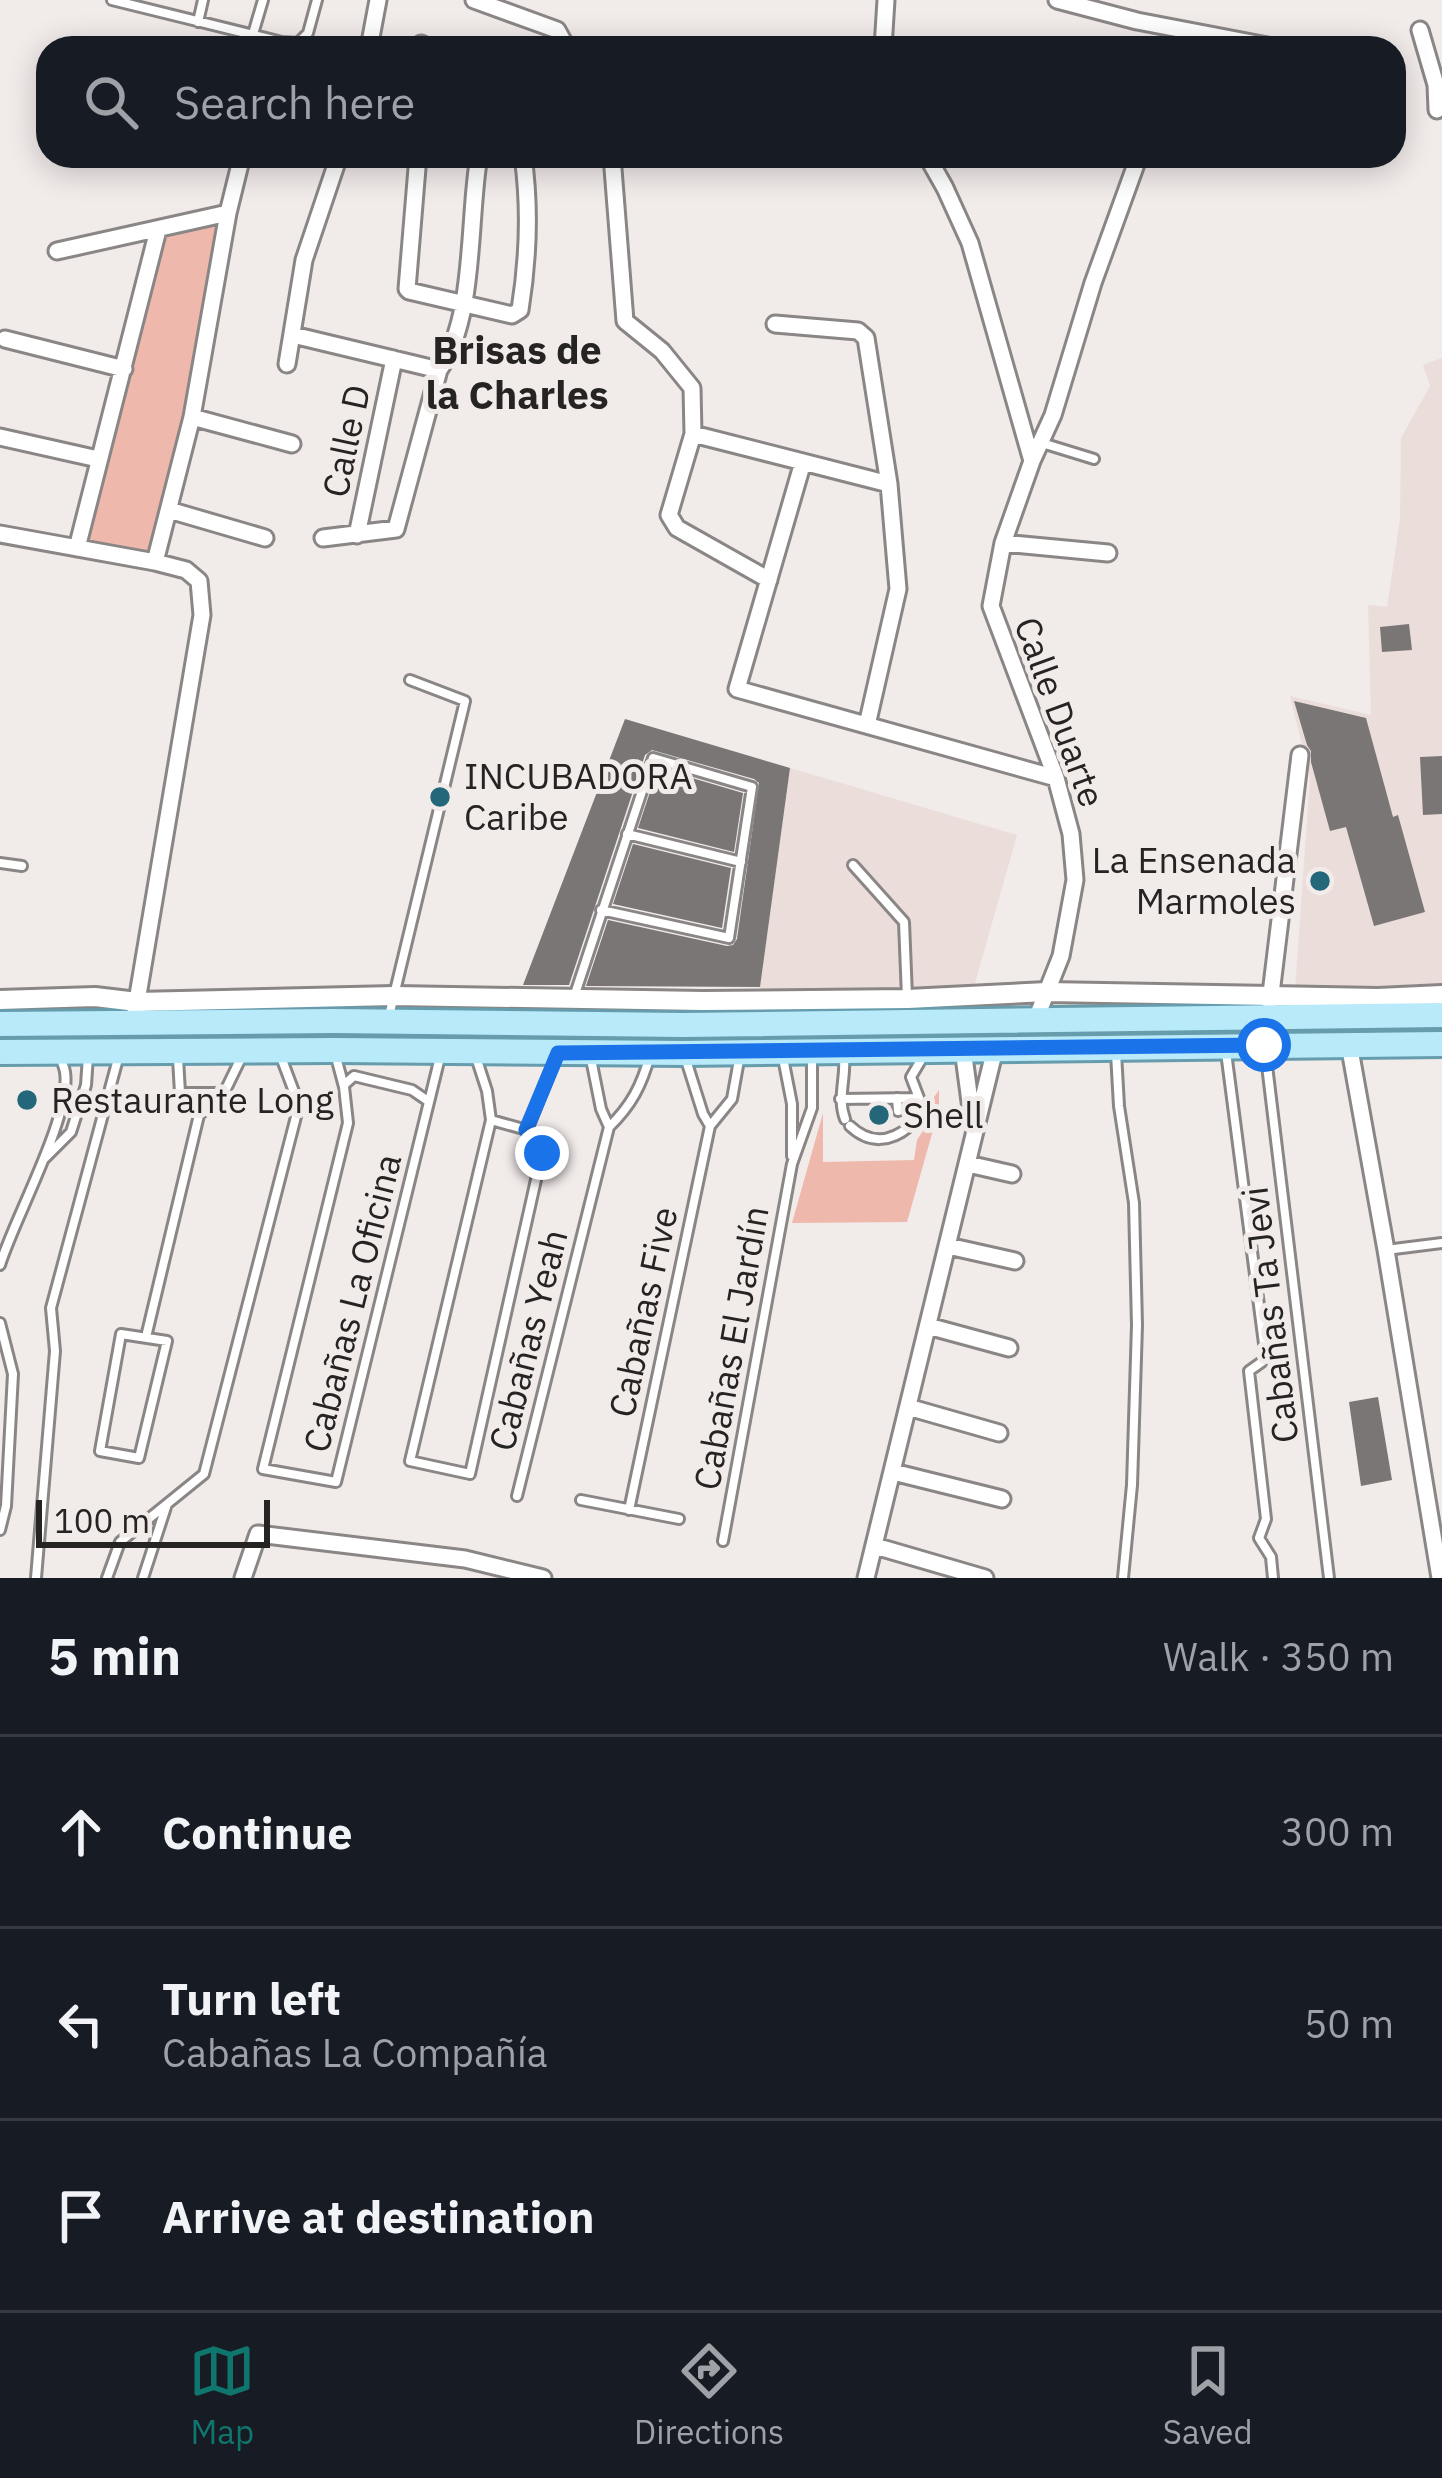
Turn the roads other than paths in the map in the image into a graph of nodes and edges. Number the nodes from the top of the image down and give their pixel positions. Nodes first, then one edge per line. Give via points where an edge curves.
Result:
1 (112, 0) edge
2 (203, 0) edge
3 (262, 0) edge
4 (317, 0) edge
5 (378, 0) edge
6 (474, 0) edge
7 (886, 0) edge
8 (1057, 0) edge
9 (149, 4) edge
10 (198, 22) junction
11 (1420, 30) dead end
12 (253, 34) junction
13 (260, 36) edge
14 (305, 36) edge
15 (371, 36) edge
16 (560, 36) edge
17 (884, 36) edge
18 (1215, 36) edge
19 (1438, 74) edge
20 (1437, 110) dead end
21 (239, 168) edge
22 (335, 168) edge
23 (416, 168) edge
24 (477, 168) edge
25 (524, 168) edge
26 (614, 168) edge
27 (934, 168) edge
28 (1135, 168) edge
29 (228, 213) junction
30 (158, 230) junction
31 (57, 251) dead end
32 (463, 304) junction
33 (775, 324) dead end
34 (293, 335) junction
35 (4, 339) dead end
36 (394, 359) junction
37 (287, 364) dead end
38 (124, 369) junction
39 (439, 370) junction
40 (192, 417) junction
41 (693, 434) junction
42 (0, 437) edge
43 (1040, 443) junction
44 (292, 444) dead end
45 (98, 459) junction
46 (1094, 459) dead end
47 (1032, 461) junction
48 (803, 462) junction
49 (889, 484) junction
50 (169, 510) junction
51 (0, 534) edge
52 (357, 535) junction
53 (265, 538) dead end
54 (323, 538) dead end
55 (1003, 544) junction
56 (77, 548) junction
57 (1108, 553) dead end
58 (155, 562) junction
59 (769, 580) junction
60 (410, 680) dead end
61 (866, 725) junction
62 (1300, 755) dead end
63 (1056, 778) junction
64 (627, 834) junction
65 (0, 862) edge
66 (741, 862) junction
67 (853, 865) dead end
68 (22, 866) dead end
69 (602, 910) junction
70 (1047, 992) junction
71 (1442, 994) edge
72 (394, 996) junction
73 (908, 999) junction
74 (0, 1000) edge
75 (1270, 1006) junction
76 (135, 1012) junction
77 (569, 1012) junction
78 (1442, 1015) edge
79 (1036, 1019) junction
80 (388, 1022) junction
81 (0, 1024) edge
82 (1349, 1044) junction
83 (1442, 1044) edge
84 (1226, 1045) junction
85 (1264, 1045) junction
86 (1116, 1047) junction
87 (928, 1049) junction
88 (963, 1049) junction
89 (995, 1049) junction
90 (278, 1050) junction
91 (334, 1050) junction
92 (812, 1050) junction
93 (843, 1050) junction
94 (120, 1051) junction
95 (178, 1051) junction
96 (245, 1051) junction
97 (782, 1051) junction
98 (59, 1052) junction
99 (88, 1052) junction
100 (441, 1052) junction
101 (474, 1052) junction
102 (740, 1052) junction
103 (558, 1053) junction
104 (590, 1053) junction
105 (651, 1053) junction
106 (684, 1053) junction
107 (3, 1058) edge
108 (344, 1087) junction
109 (180, 1093) junction
110 (224, 1094) junction
111 (898, 1098) junction
112 (919, 1098) junction
113 (840, 1099) junction
114 (863, 1099) junction
115 (880, 1099) junction
116 (428, 1102) junction
117 (863, 1110) dead end
118 (881, 1111) dead end
119 (898, 1111) dead end
120 (199, 1115) junction
121 (490, 1120) junction
122 (710, 1126) junction
123 (881, 1126) dead end
124 (609, 1127) junction
125 (526, 1130) junction
126 (975, 1135) junction
127 (882, 1140) junction
128 (43, 1161) junction
129 (792, 1164) junction
130 (968, 1164) junction
131 (1012, 1174) dead end
132 (1442, 1244) edge
133 (948, 1246) junction
134 (1386, 1250) junction
135 (1015, 1261) dead end
136 (0, 1265) edge
137 (0, 1323) edge
138 (928, 1326) junction
139 (146, 1337) junction
140 (1010, 1348) dead end
141 (908, 1407) junction
142 (999, 1433) dead end
143 (892, 1472) junction
144 (518, 1496) dead end
145 (1002, 1499) dead end
146 (581, 1500) dead end
147 (167, 1503) junction
148 (629, 1510) junction
149 (679, 1519) dead end
150 (0, 1530) edge
151 (723, 1541) dead end
152 (875, 1546) junction
153 (36, 1578) edge
154 (106, 1578) edge
155 (142, 1578) edge
156 (243, 1578) edge
157 (542, 1578) edge
158 (866, 1578) edge
159 (985, 1578) edge
160 (1124, 1578) edge
161 (1274, 1578) edge
162 (1329, 1578) edge
163 (1440, 1578) edge

1 - 9 lane
2 - 10 lane
3 - 12 lane
4 - 14 lane
5 - 15 street
6 - 16 street
7 - 17 street
8 - 18 street
9 - 10 lane
10 - 12 lane
11 - 19 street
12 - 13 lane
19 - 20 street
21 - 29 street
22 - 34 street via 304,260
23 - 32 street via 407,290
24 - 32 street
25 - 32 street via 520,310
26 - 41 street via 625,321 692,388
27 - 47 street via 970,243
28 - 43 street, Calle Duarte
29 - 30 street
29 - 40 street
30 - 31 street
30 - 38 street
32 - 39 street
33 - 49 street via 866,338
34 - 36 street
34 - 37 street
35 - 38 street
36 - 39 street
36 - 52 street, Calle D
38 - 45 street
39 - 52 street via 395,530
40 - 44 street
40 - 50 street
41 - 48 street
41 - 59 street via 669,515 676,528
42 - 45 street
43 - 46 lane
43 - 47 street, Calle Duarte
45 - 56 street
47 - 55 street, Calle Duarte
48 - 49 street
48 - 59 street
49 - 61 street via 898,589
50 - 53 street
50 - 58 street
51 - 56 street
52 - 54 street
55 - 57 street
55 - 63 street, Calle Duarte via 991,606
56 - 58 street
58 - 76 street via 199,581 202,615
59 - 61 street via 737,689
60 - 72 lane via 465,701
61 - 63 street
62 - 75 street
63 - 70 street, Calle Duarte via 1075,880
64 - 66 lane
64 - 66 lane via 653,758 752,787
64 - 69 lane
65 - 68 lane
66 - 69 lane via 729,938
67 - 73 lane via 904,922
69 - 77 lane
70 - 73 street
70 - 75 street
70 - 79 street, Calle Duarte
71 - 75 street
72 - 76 street
72 - 77 street
72 - 80 lane
73 - 77 street
74 - 76 street via 95,998
75 - 78 main road
75 - 79 main road
76 - 80 main road
76 - 81 main road
77 - 79 main road
77 - 80 main road
82 - 83 main road
82 - 85 main road
82 - 134 street
84 - 85 main road
84 - 86 main road
84 - 161 lane via 1266,1359 1249,1371 1265,1519 1259,1538
85 - 162 lane, Cabañas Ta Jevi
86 - 89 main road
86 - 160 lane via 1137,1325
87 - 88 main road
87 - 93 main road
87 - 112 lane via 911,1077
88 - 89 main road
88 - 126 street
89 - 126 street
90 - 91 main road
90 - 96 main road
90 - 147 lane via 299,1105 204,1474
91 - 100 main road
91 - 108 lane, Cabañas La Oficina
92 - 93 main road
92 - 97 main road
92 - 129 lane, Cabañas El Jardín via 812,1108
93 - 113 lane
94 - 95 main road
94 - 99 main road
94 - 153 lane via 51,1308 55,1351
95 - 96 main road
95 - 109 lane
96 - 110 lane
97 - 102 main road
97 - 129 lane, Cabañas El Jardín
98 - 99 main road
98 - 107 main road
98 - 128 lane via 66,1076
99 - 128 lane via 71,1132
100 - 101 main road
100 - 116 lane, Cabañas La Oficina
101 - 103 main road
101 - 121 lane
102 - 106 main road
102 - 122 lane, Cabañas Five via 732,1100
103 - 104 main road
103 - 125 lane
104 - 105 main road
104 - 124 lane, Cabañas Yeah
105 - 106 main road
105 - 124 lane, Cabañas Yeah via 629,1108
106 - 122 lane
108 - 116 lane via 354,1076 412,1090
108 - 116 lane, Cabañas La Oficina via 348,1123 263,1469 336,1482
109 - 110 lane
109 - 120 lane
110 - 120 lane
111 - 112 lane
111 - 115 lane
111 - 119 lane
112 - 127 lane via 905,1127
113 - 114 lane
113 - 127 lane via 847,1123
114 - 115 lane
114 - 117 lane
115 - 118 lane
120 - 139 lane
121 - 125 lane
121 - 125 lane via 410,1461 470,1474 542,1153
122 - 148 lane, Cabañas Five
123 - 127 lane
124 - 144 lane, Cabañas Yeah
126 - 130 street
128 - 136 lane
129 - 151 lane, Cabañas El Jardín
130 - 131 street
130 - 133 street
132 - 134 lane
133 - 135 street
133 - 138 street
134 - 163 street
137 - 150 lane via 13,1374
138 - 140 street
138 - 141 street
139 - 139 lane via 121,1334 100,1451 140,1458 166,1341
141 - 142 street
141 - 143 street
143 - 145 street
143 - 152 street
146 - 148 lane
147 - 154 lane via 120,1541
147 - 155 lane
148 - 149 lane
152 - 158 street
152 - 159 street
156 - 157 street via 258,1534 465,1559

